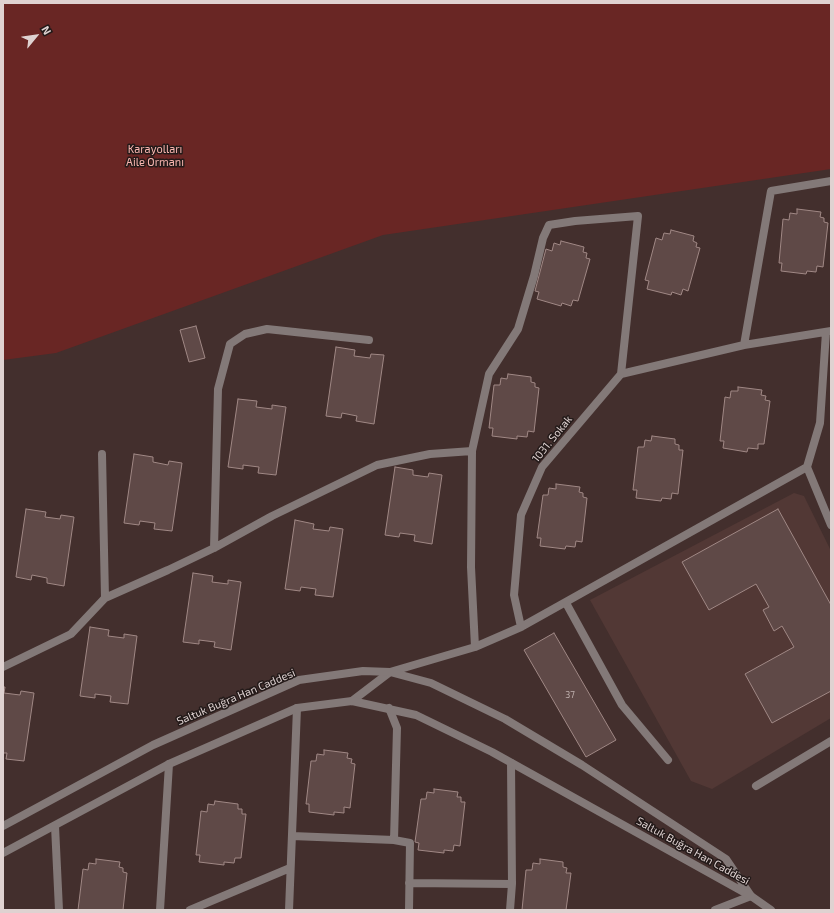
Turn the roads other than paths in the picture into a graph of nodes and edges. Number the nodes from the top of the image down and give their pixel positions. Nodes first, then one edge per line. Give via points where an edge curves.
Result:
1 (831, 181) edge
2 (829, 332) edge
3 (369, 340) dead end
4 (744, 345) junction
5 (621, 374) junction
6 (472, 451) junction
7 (102, 454) dead end
8 (807, 467) junction
9 (831, 525) edge
10 (214, 548) junction
11 (105, 598) junction
12 (566, 603) junction
13 (521, 627) junction
14 (475, 647) junction
15 (3, 667) edge
16 (390, 672) junction
17 (352, 701) junction
18 (297, 708) junction
19 (389, 708) junction
20 (831, 741) edge
21 (668, 760) dead end
22 (511, 763) junction
23 (169, 764) junction
24 (756, 786) dead end
25 (3, 826) edge
26 (55, 826) junction
27 (292, 836) junction
28 (394, 840) junction
29 (3, 853) edge
30 (290, 868) junction
31 (409, 883) junction
32 (512, 884) junction
33 (751, 896) junction
34 (59, 910) edge
35 (160, 910) edge
36 (190, 910) edge
37 (289, 910) edge
38 (409, 910) edge
39 (510, 910) edge
40 (714, 910) edge
41 (771, 910) edge

1 - 4 street via 771,191
2 - 4 street
2 - 8 street via 820,423
3 - 10 street via 268,329 245,334 230,344 218,388
4 - 5 street
5 - 6 street via 638,216 549,225 543,238 518,329 489,374
5 - 13 street, 1031. Sokak via 542,467 521,515 514,595
6 - 10 street via 430,454 377,465 272,516
6 - 14 street via 471,567
7 - 11 street
8 - 9 street
8 - 12 street
10 - 11 street
11 - 15 street via 71,634
12 - 13 street
12 - 21 street via 622,705
13 - 14 street
14 - 16 street
16 - 17 street
16 - 25 street, Saltuk Buğra Han Caddesi via 363,671 299,680 153,745
16 - 33 street, Saltuk Buğra Han Caddesi via 431,683 505,719 582,765 726,859
17 - 18 street, Saltuk Buğra Han Caddesi
17 - 19 street, Saltuk Buğra Han Caddesi
18 - 23 street, Saltuk Buğra Han Caddesi
18 - 27 street
19 - 22 street, Saltuk Buğra Han Caddesi via 416,715
19 - 28 street via 397,728
20 - 24 street
22 - 32 street
22 - 33 street, Saltuk Buğra Han Caddesi
23 - 26 street, Saltuk Buğra Han Caddesi
23 - 35 street
26 - 29 street, Saltuk Buğra Han Caddesi
26 - 34 street
27 - 28 street
27 - 30 street
28 - 31 street via 410,843
30 - 36 street
30 - 37 street
31 - 32 street
31 - 38 street
32 - 39 street
33 - 40 street
33 - 41 street

